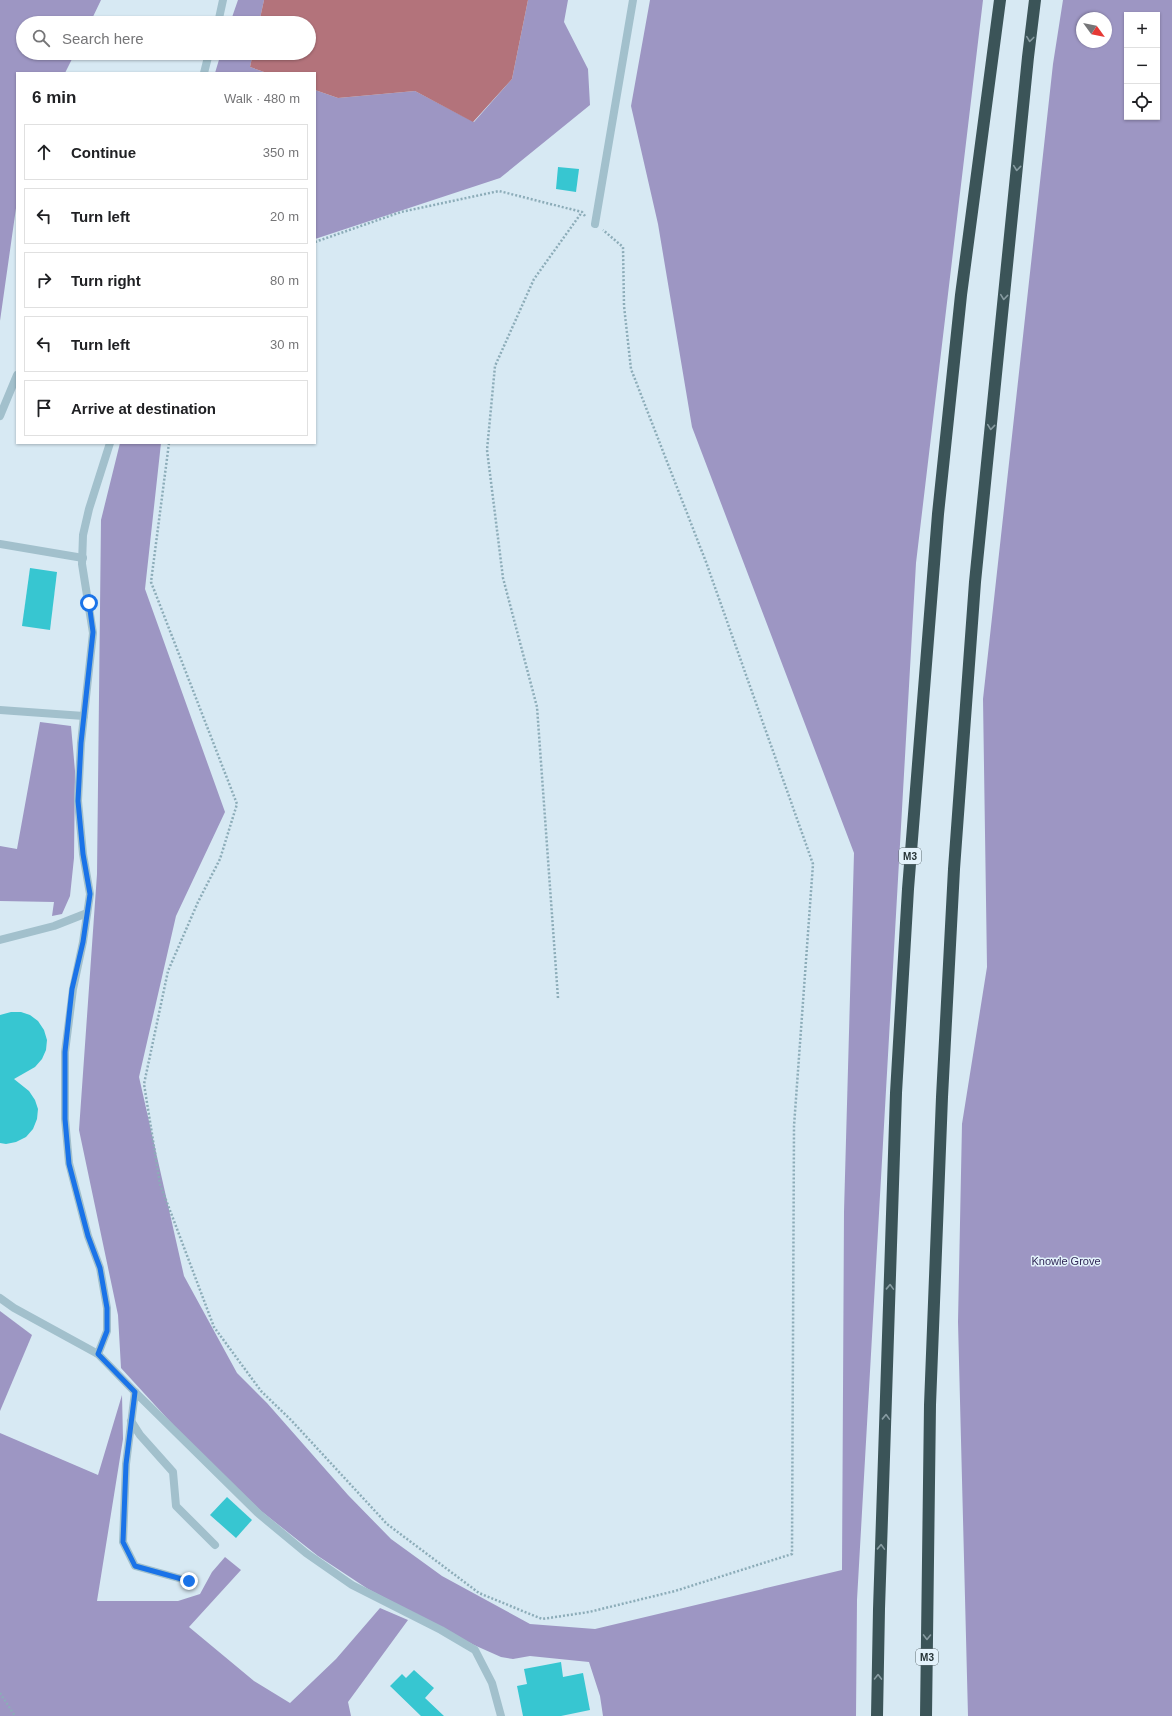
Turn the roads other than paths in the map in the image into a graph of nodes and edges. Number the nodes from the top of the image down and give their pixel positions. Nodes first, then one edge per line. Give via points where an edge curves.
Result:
1 (223, 0) edge
2 (633, 0) edge
3 (1000, 0) edge
4 (1035, 0) edge
5 (220, 16) edge
6 (207, 60) edge
7 (204, 72) edge
8 (595, 224) road end
9 (16, 377) edge
10 (0, 416) edge
11 (110, 444) edge
12 (0, 544) edge
13 (83, 558) junction
14 (0, 710) edge
15 (84, 716) junction
16 (87, 913) junction
17 (0, 940) edge
18 (0, 1298) edge
19 (98, 1354) junction
20 (135, 1392) junction
21 (131, 1421) junction
22 (215, 1545) dead end
23 (189, 1581) dead end
24 (501, 1716) edge
25 (877, 1716) edge
26 (926, 1716) edge

1 - 5 lane
2 - 8 lane
25 -> 3 highway, M3 via 896,1093 908,889 938,506 961,294
4 -> 26 highway, M3 via 975,582 954,869 930,1405
6 - 7 lane
9 - 10 lane
11 - 13 lane via 89,509
12 - 13 lane
13 - 15 lane via 93,632
14 - 15 lane
15 - 16 lane via 78,801 90,894
16 - 17 lane via 54,926
16 - 19 lane via 72,989 65,1052 65,1119 69,1164 88,1236 100,1268 107,1308 107,1331
18 - 19 lane
19 - 20 lane
20 - 21 lane
20 - 24 lane via 258,1514 306,1553 352,1585 475,1650 492,1683
21 - 22 lane via 173,1472 176,1506
21 - 23 lane via 126,1464 123,1542 135,1566

